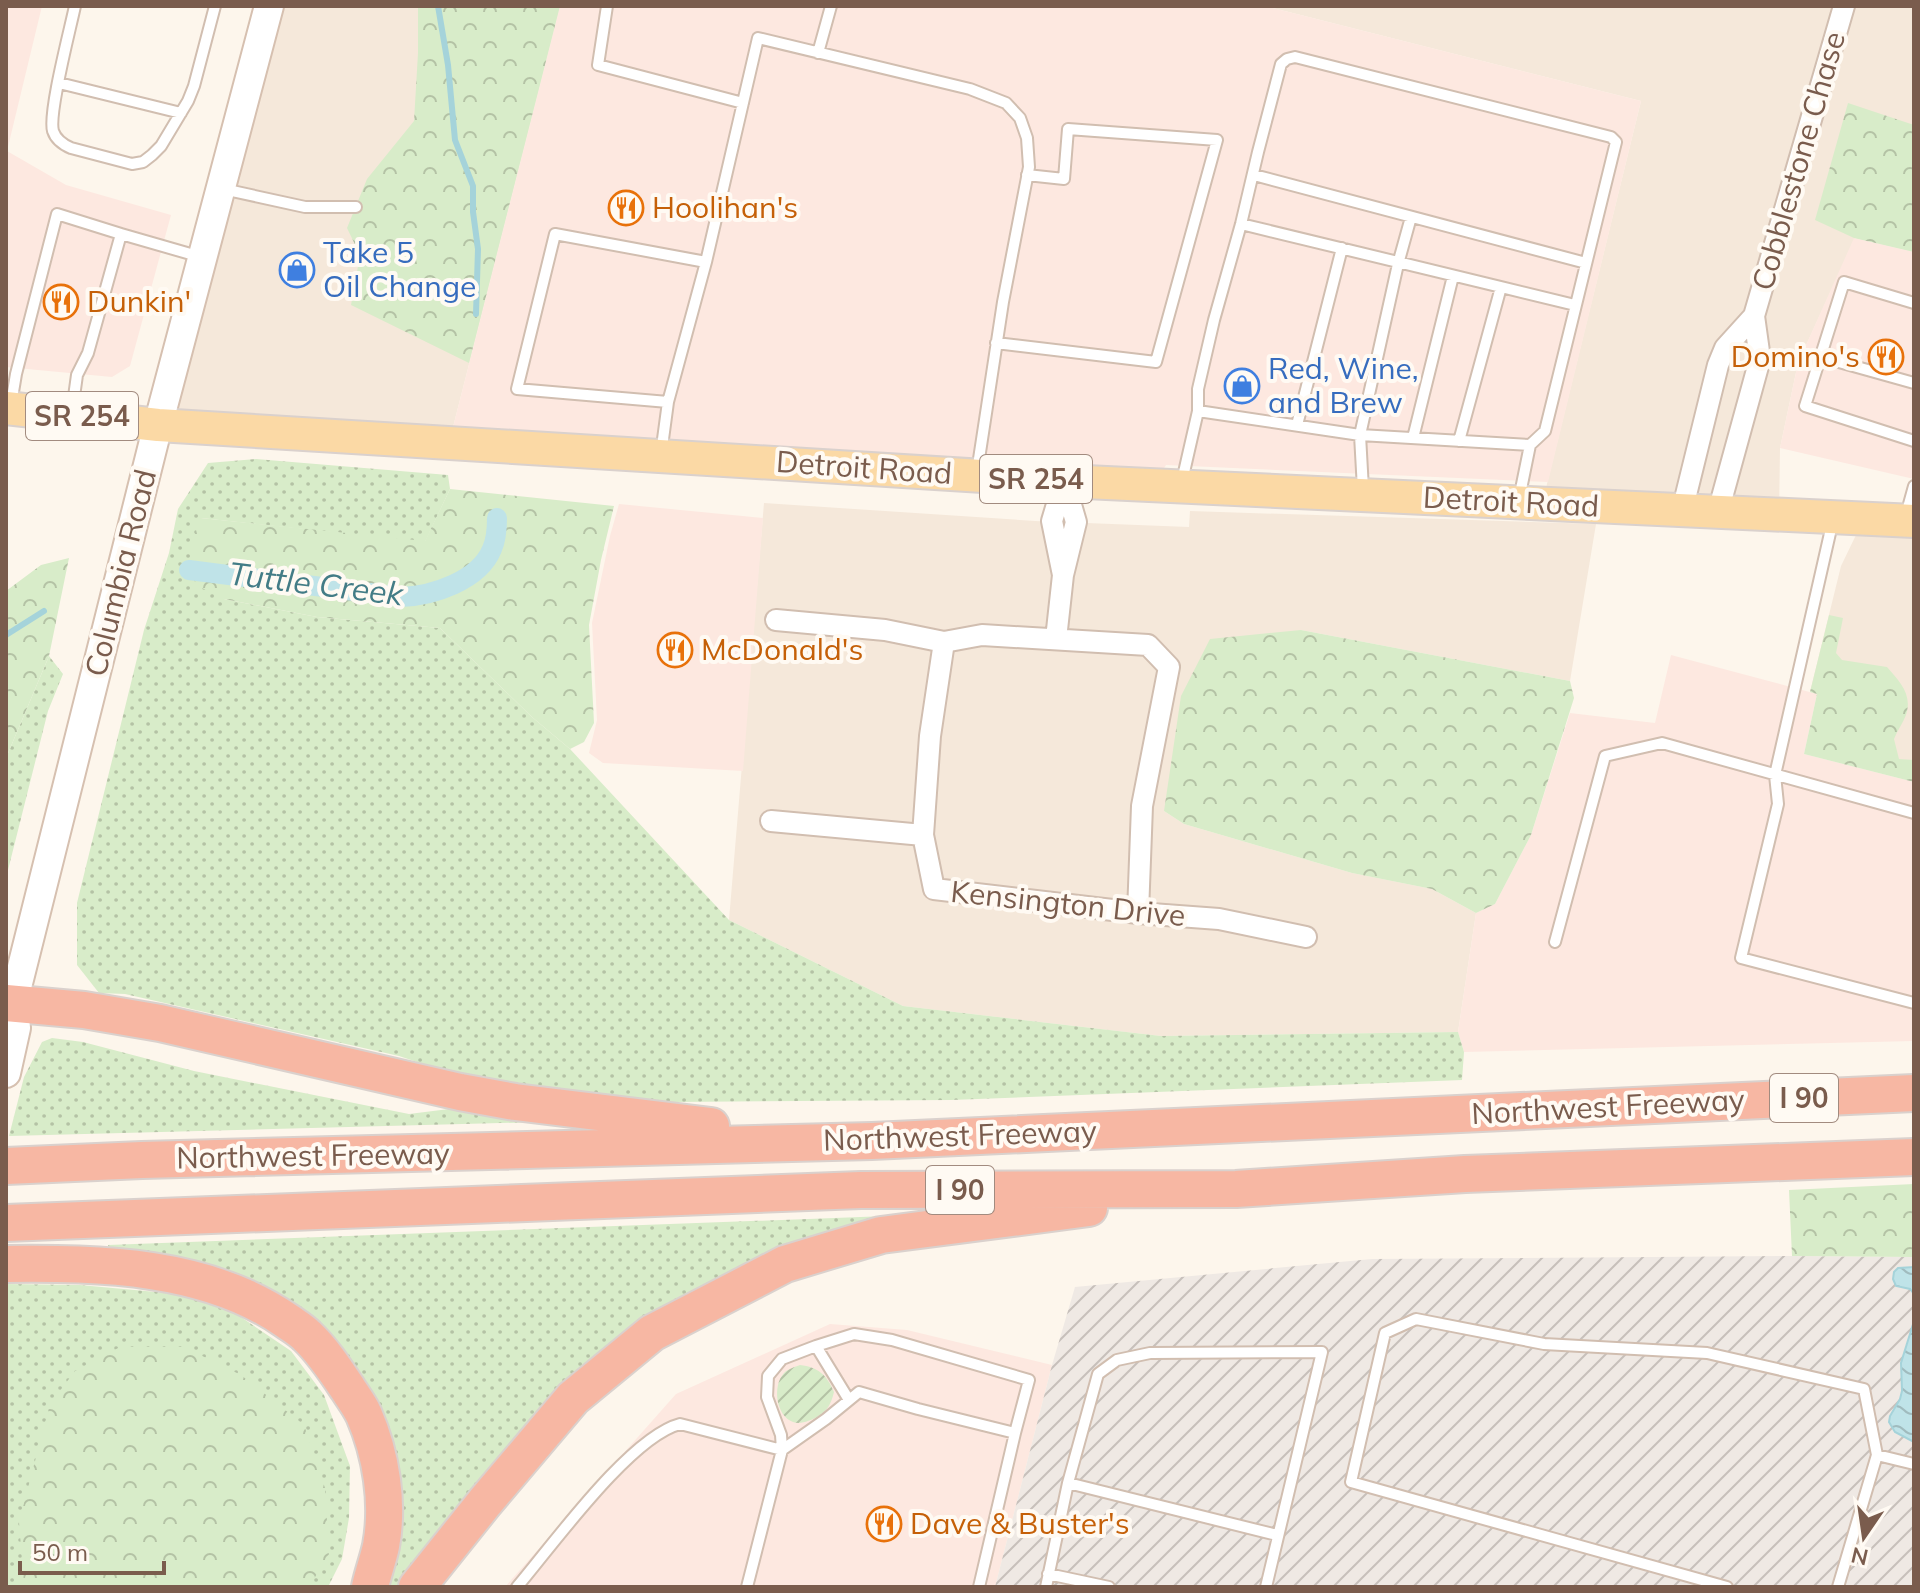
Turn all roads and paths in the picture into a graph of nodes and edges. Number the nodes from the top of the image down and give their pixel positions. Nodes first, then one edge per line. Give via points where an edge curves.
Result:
1 (75, 6) edge
2 (215, 6) edge
3 (269, 6) edge
4 (607, 6) edge
5 (831, 6) edge
6 (1844, 6) edge
7 (818, 53) junction
8 (59, 83) junction
9 (743, 103) junction
10 (181, 113) junction
11 (1027, 175) junction
12 (1254, 175) junction
13 (221, 189) junction
14 (356, 207) dead end
15 (1411, 217) junction
16 (1241, 224) junction
17 (121, 234) junction
18 (1342, 248) junction
19 (203, 258) junction
20 (706, 262) junction
21 (1586, 263) junction
22 (1398, 264) junction
23 (1453, 276) junction
24 (1501, 287) junction
25 (1914, 303) edge
26 (1575, 305) junction
27 (1754, 316) junction
28 (996, 343) junction
29 (1821, 357) junction
30 (1914, 383) edge
31 (668, 402) junction
32 (8, 408) edge
33 (1198, 411) junction
34 (72, 415) junction
35 (158, 425) junction
36 (1297, 425) junction
37 (1360, 435) junction
38 (1413, 438) junction
39 (1459, 441) junction
40 (1914, 441) edge
41 (1530, 445) junction
42 (661, 456) junction
43 (977, 475) junction
44 (1064, 481) junction
45 (1914, 486) edge
46 (1180, 487) junction
47 (1363, 495) junction
48 (1518, 503) junction
49 (1682, 511) junction
50 (1718, 512) junction
51 (1833, 518) junction
52 (1909, 521) edge
53 (776, 620) dead end
54 (1056, 639) junction
55 (944, 642) junction
56 (1775, 775) junction
57 (1914, 813) edge
58 (771, 821) dead end
59 (923, 835) junction
60 (1138, 913) junction
61 (1306, 937) dead end
62 (1555, 942) dead end
63 (1914, 1003) edge
64 (8, 1006) edge
65 (6, 1073) edge
66 (1914, 1093) edge
67 (872, 1141) junction
68 (1914, 1157) edge
69 (6, 1166) edge
70 (1236, 1189) junction
71 (6, 1223) edge
72 (6, 1264) edge
73 (816, 1346) junction
74 (849, 1400) junction
75 (1015, 1433) junction
76 (782, 1450) junction
77 (1877, 1455) junction
78 (1914, 1464) edge
79 (1068, 1483) junction
80 (1277, 1535) junction
81 (1048, 1574) junction
82 (370, 1587) edge
83 (417, 1587) edge
84 (517, 1587) edge
85 (747, 1587) edge
86 (979, 1587) edge
87 (1046, 1587) edge
88 (1109, 1587) edge
89 (1266, 1587) edge
90 (1727, 1587) edge
91 (1838, 1587) edge

1 - 8 lane
2 - 10 lane via 194,86
3 - 13 main road, Columbia Road
4 - 9 lane via 598,65
5 - 7 lane
6 - 27 street, Cobblestone Chase
7 - 9 lane via 758,38
7 - 11 lane via 970,89 1006,103 1020,118 1027,138
8 - 10 lane
8 - 10 lane via 52,129 62,144 132,164 143,162 161,146
9 - 20 lane
11 - 28 lane
11 - 28 lane via 1064,179 1068,129 1217,140 1156,362
12 - 15 lane
12 - 16 lane
12 - 21 lane via 1281,64 1295,57 1611,137 1616,142
13 - 14 lane via 305,207
13 - 19 main road, Columbia Road
15 - 21 lane
15 - 22 lane
16 - 18 lane
16 - 33 lane via 1198,389
17 - 19 lane
17 - 32 lane via 57,214
17 - 34 lane via 77,375
18 - 22 lane
18 - 36 lane
19 - 35 main road, Columbia Road
20 - 31 lane
20 - 31 lane via 555,234 517,389
21 - 26 lane
22 - 23 lane
22 - 37 lane
23 - 24 lane
23 - 38 lane
24 - 26 lane
24 - 39 lane
25 - 29 lane via 1844,282
26 - 41 lane via 1545,431
27 - 49 street, Cobblestone Chase via 1725,348 1718,365
27 - 50 street, Cobblestone Chase via 1760,359
28 - 43 lane
29 - 30 lane
29 - 40 lane via 1805,406
31 - 42 lane
32 - 34 main road, Detroit Road / SR 254
33 - 36 lane
33 - 46 lane
34 - 35 main road, Detroit Road / SR 254
35 - 42 main road, Detroit Road / SR 254
35 - 64 main road, Columbia Road
36 - 37 lane
37 - 38 lane
37 - 47 lane
38 - 39 lane
39 - 41 lane
41 - 48 lane
42 - 43 main road, Detroit Road / SR 254
43 - 44 main road, Detroit Road / SR 254
44 - 46 main road, Detroit Road / SR 254
44 - 54 street via 1076,522
45 - 52 lane
46 - 47 main road, Detroit Road / SR 254
47 - 48 main road, Detroit Road / SR 254
48 - 49 main road, Detroit Road / SR 254
49 - 50 main road, Detroit Road / SR 254
50 - 51 main road, Detroit Road / SR 254
51 - 52 main road, Detroit Road / SR 254
51 - 56 lane
53 - 55 street via 885,630
54 - 55 street via 982,635
54 - 60 street via 1148,645 1169,667 1142,806
55 - 59 street, Kensington Drive
56 - 57 lane
56 - 62 lane via 1662,743 1605,756
56 - 63 lane via 1778,804 1741,958
58 - 59 street
59 - 60 street, Kensington Drive via 934,889
60 - 61 street, Kensington Drive via 1219,919
64 - 65 main road, Columbia Road via 16,1028
64 - 67 highway via 84,1010 160,1023 515,1102
66 - 67 highway, Northwest Freeway / I 90
67 - 69 highway, Northwest Freeway / I 90
68 - 70 highway, Northwest Freeway / I 90 via 1465,1174
70 - 71 highway, Northwest Freeway / I 90 via 861,1190
70 - 83 highway via 881,1235 785,1264 652,1333 573,1398
72 - 82 highway via 163,1273 217,1286 267,1307 306,1335 363,1412 377,1451 384,1498 381,1545
73 - 74 lane
73 - 75 lane via 854,1334 892,1340 1029,1380
73 - 76 lane via 782,1359 768,1376 767,1397
74 - 75 lane via 859,1392
74 - 76 lane
75 - 86 lane
76 - 84 lane via 680,1424 669,1426 617,1469
76 - 85 lane
77 - 78 lane
77 - 90 lane via 1864,1389 1707,1353 1544,1344 1416,1319 1385,1333 1351,1482
77 - 91 lane
79 - 80 lane
79 - 80 lane via 1098,1374 1117,1360 1150,1353 1322,1352
79 - 81 lane
80 - 89 lane
81 - 87 lane
81 - 88 lane

